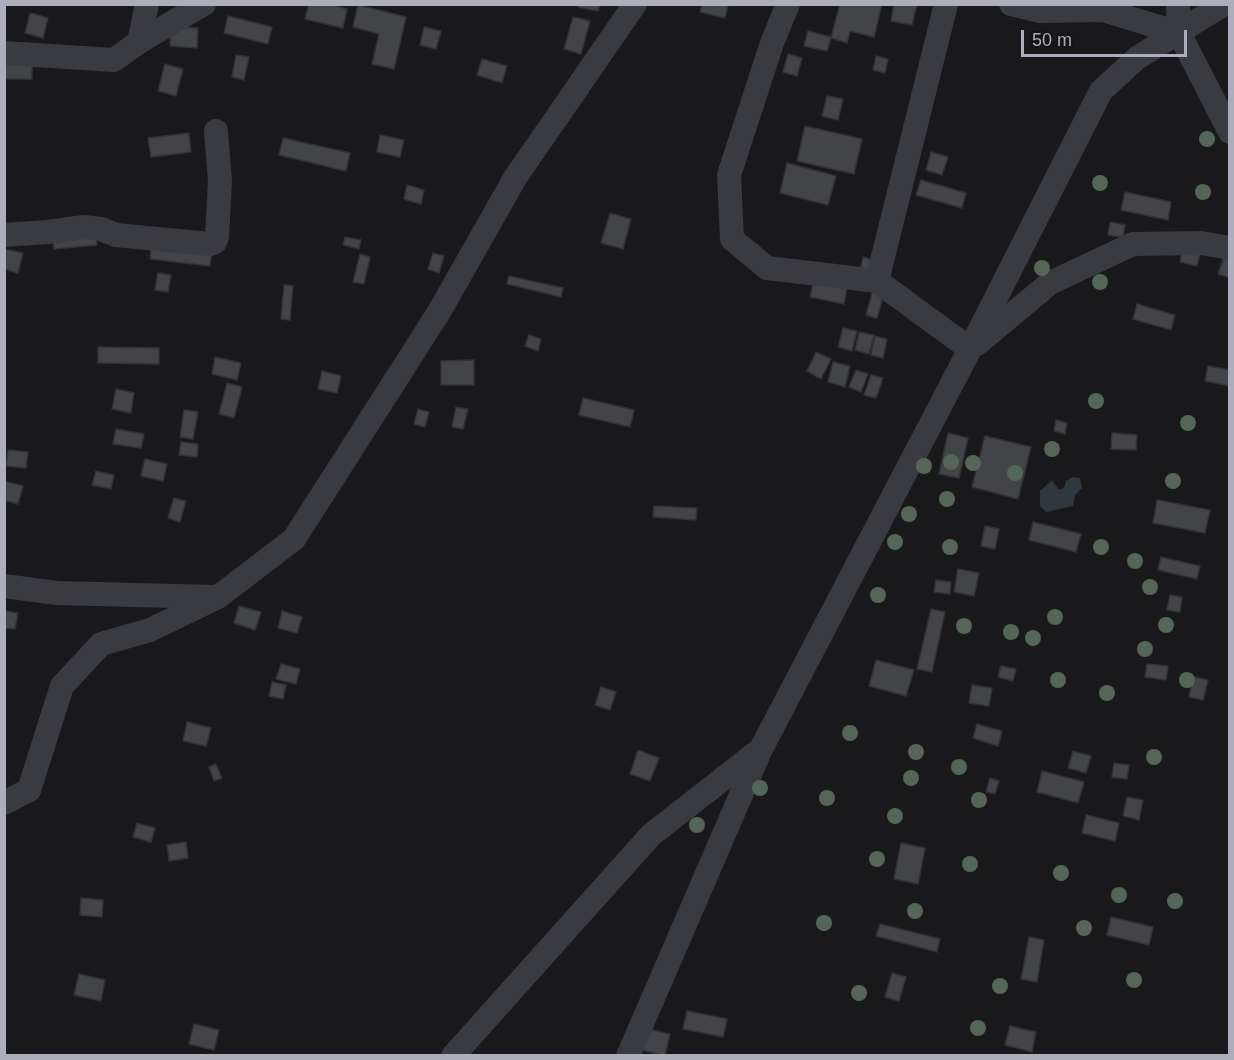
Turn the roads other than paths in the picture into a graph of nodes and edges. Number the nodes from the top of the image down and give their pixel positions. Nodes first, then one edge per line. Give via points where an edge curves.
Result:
1 (147, 4) edge
2 (204, 4) edge
3 (635, 4) edge
4 (788, 4) edge
5 (946, 4) edge
6 (1011, 4) edge
7 (1178, 4) edge
8 (1224, 4) edge
9 (1179, 33) junction
10 (139, 42) junction
11 (4, 53) edge
12 (216, 131) dead end
13 (1230, 132) edge
14 (4, 235) edge
15 (1230, 248) edge
16 (877, 281) junction
17 (970, 350) junction
18 (4, 586) edge
19 (218, 597) junction
20 (761, 749) junction
21 (4, 803) edge
22 (453, 1056) edge
23 (628, 1056) edge

1 - 10 street
2 - 10 street
3 - 19 street via 515,178 439,312 294,539
4 - 16 street via 729,175 732,239 767,268
5 - 16 street
6 - 9 street via 1040,11 1103,10
7 - 9 street
8 - 9 street
9 - 13 street
9 - 17 street via 1137,58 1101,91
10 - 11 street via 114,60
12 - 14 street via 220,181 215,242 116,235 84,227
15 - 17 street via 1201,243 1133,244 1050,283
16 - 17 street
17 - 20 street
18 - 19 street via 57,593
19 - 21 street via 150,630 101,644 62,686 30,790
20 - 22 street via 651,835
20 - 23 street

